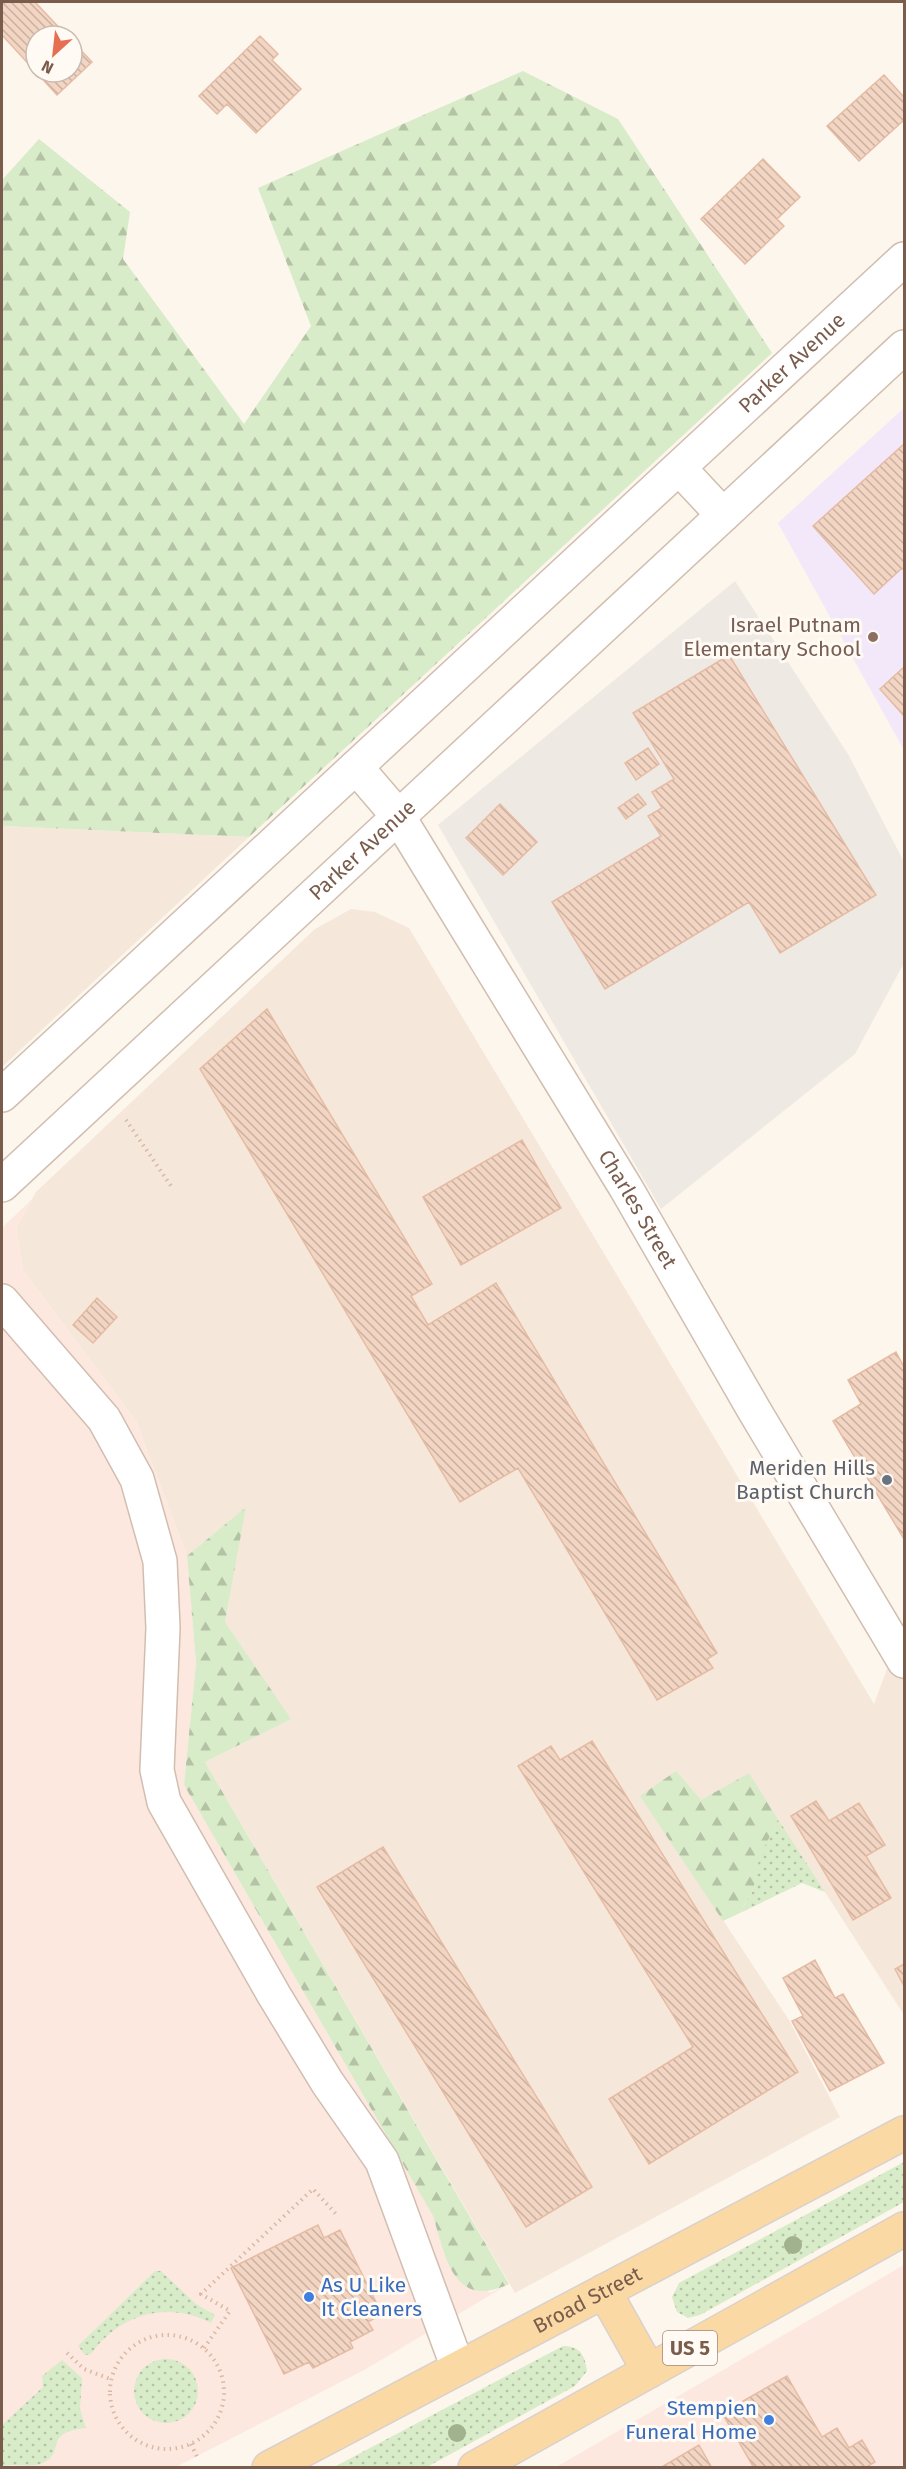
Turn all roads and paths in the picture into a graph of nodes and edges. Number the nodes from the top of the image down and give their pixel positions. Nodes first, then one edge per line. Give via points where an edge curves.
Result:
1 (904, 259) edge
2 (904, 347) edge
3 (679, 468) junction
4 (723, 515) junction
5 (356, 767) junction
6 (398, 816) junction
7 (2, 1095) edge
8 (126, 1120) dead end
9 (2, 1185) edge
10 (171, 1186) dead end
11 (2, 1301) edge
12 (904, 1661) edge
13 (904, 2133) edge
14 (336, 2214) dead end
15 (904, 2229) edge
16 (604, 2291) junction
17 (204, 2348) junction
18 (67, 2353) dead end
19 (458, 2368) junction
20 (649, 2371) junction
21 (110, 2379) junction
22 (191, 2444) junction
23 (197, 2457) dead end
24 (269, 2468) edge
25 (475, 2468) edge

1 - 3 street, Parker Avenue
2 - 4 street, Parker Avenue
3 - 4 street
3 - 5 street, Parker Avenue
4 - 6 street, Parker Avenue
5 - 6 street, Charles Street
5 - 7 street, Parker Avenue
6 - 9 street, Parker Avenue
6 - 12 street, Charles Street via 626,1188
8 - 10 path
11 - 19 street via 104,1419 137,1479 160,1561 163,1628 157,1770 164,1802 274,1995 327,2082 382,2161
13 - 16 main road, Broad Street
14 - 17 path via 313,2189 201,2294 230,2311
15 - 20 main road, US 5
16 - 19 main road, Broad Street
16 - 20 main road
17 - 21 path via 187,2338 168,2334 148,2337 131,2346
17 - 22 path via 217,2363 224,2382 223,2402 212,2426
18 - 21 path via 84,2368
19 - 24 main road, Broad Street
20 - 25 main road, US 5
21 - 22 path via 114,2415 138,2442 174,2449
22 - 23 path

